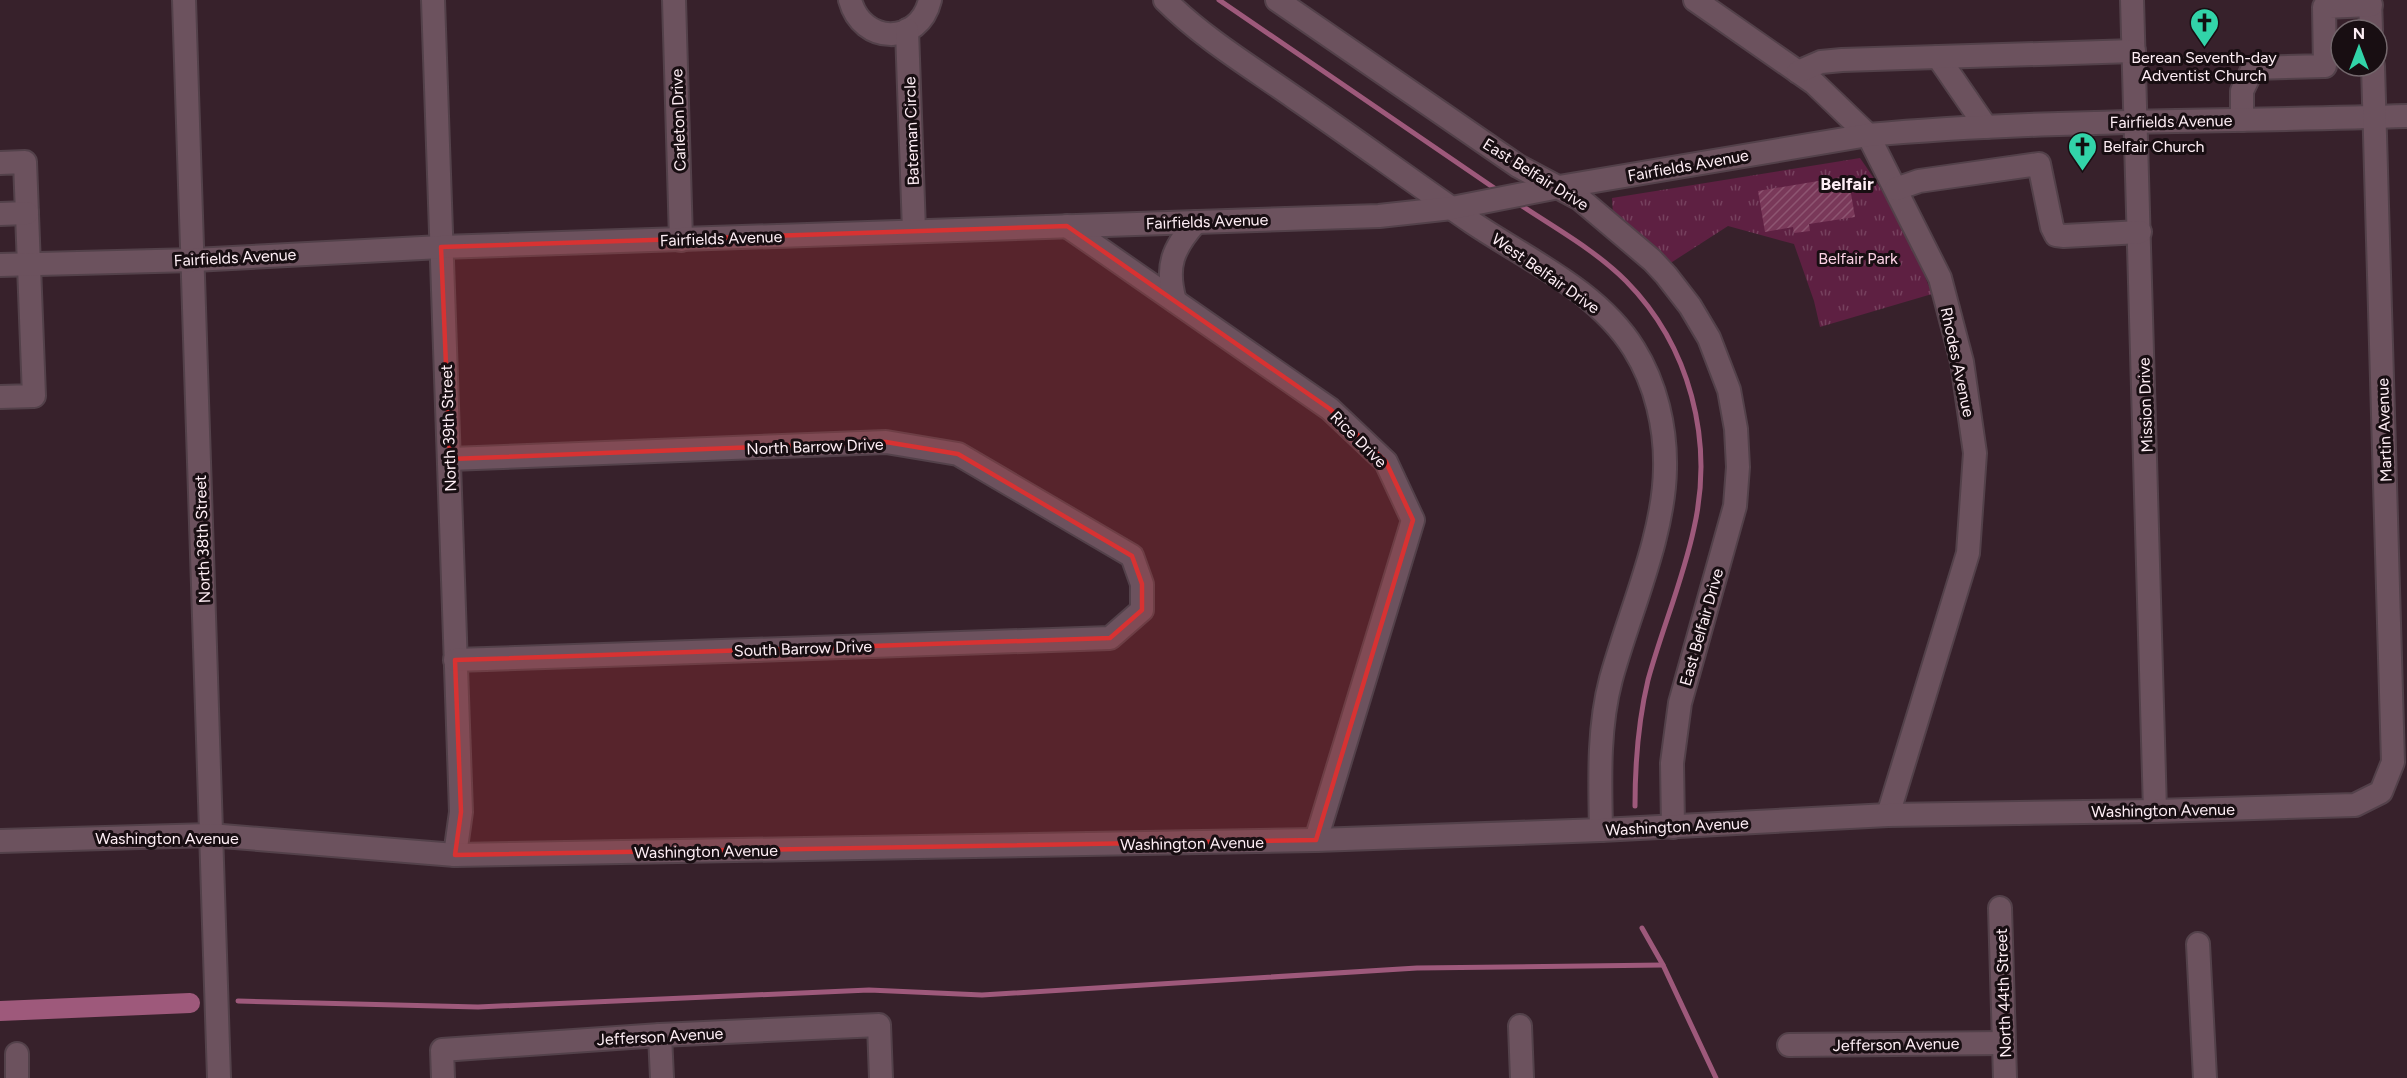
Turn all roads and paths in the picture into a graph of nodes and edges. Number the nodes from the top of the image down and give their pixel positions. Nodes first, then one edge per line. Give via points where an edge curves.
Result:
1 (184, 0) edge
2 (433, 0) edge
3 (674, 0) edge
4 (850, 0) edge
5 (930, 0) edge
6 (1165, 0) edge
7 (1278, 0) edge
8 (1695, 0) edge
9 (2132, 0) edge
10 (2371, 2) edge
11 (2372, 18) edge
12 (907, 30) junction
13 (2134, 51) junction
14 (1938, 57) junction
15 (1798, 72) junction
16 (2373, 78) edge
17 (2407, 116) edge
18 (2375, 117) junction
19 (2242, 120) junction
20 (2137, 122) junction
21 (2035, 125) junction
22 (1986, 127) junction
23 (1868, 135) junction
24 (0, 163) edge
25 (2040, 164) junction
26 (1559, 186) junction
27 (1896, 189) junction
28 (1460, 206) junction
29 (27, 213) junction
30 (0, 214) edge
31 (1196, 222) junction
32 (1068, 226) junction
33 (915, 231) junction
34 (2140, 232) junction
35 (681, 240) junction
36 (441, 247) junction
37 (194, 260) junction
38 (29, 264) junction
39 (0, 265) edge
40 (1175, 301) junction
41 (0, 397) edge
42 (450, 459) junction
43 (1142, 610) joint
44 (455, 660) junction
45 (2381, 792) joint
46 (2155, 811) junction
47 (1888, 815) junction
48 (1673, 827) junction
49 (1601, 830) junction
50 (210, 835) junction
51 (1316, 840) junction
52 (0, 841) edge
53 (455, 855) junction
54 (2000, 908) dead end
55 (2198, 944) dead end
56 (1520, 1026) dead end
57 (660, 1035) junction
58 (2004, 1043) junction
59 (1789, 1046) dead end
60 (17, 1054) dead end
61 (17, 1078) edge
62 (219, 1078) edge
63 (443, 1078) edge
64 (662, 1078) edge
65 (881, 1078) edge
66 (1522, 1078) edge
67 (2005, 1078) edge
68 (2205, 1078) edge

1 - 37 street, North 38th Street
2 - 36 street, North 39th Street
3 - 35 street, Carleton Drive
4 - 12 street via 861,22 872,30 884,34
5 - 12 street via 920,21
6 - 28 street, West Belfair Drive via 1215,42
7 - 26 street, East Belfair Drive via 1518,166
8 - 15 street, Rhodes Avenue
9 - 13 street, Mission Drive
10 - 11 street
10 - 19 street via 2324,7 2325,66 2253,68 2242,91
12 - 33 street, Bateman Circle
13 - 14 street
13 - 20 street, Mission Drive
14 - 15 street via 1821,62
14 - 22 street
15 - 23 street, Rhodes Avenue
16 - 18 street, Martin Avenue
17 - 18 street, Fairfields Avenue
18 - 19 street, Fairfields Avenue
18 - 45 street, Martin Avenue via 2393,762
19 - 20 street, Fairfields Avenue
20 - 21 street, Fairfields Avenue
20 - 34 street, Mission Drive
21 - 22 street, Fairfields Avenue
21 - 25 street
22 - 23 street, Fairfields Avenue
23 - 26 street, Fairfields Avenue
23 - 27 street, Rhodes Avenue
24 - 29 street via 25,162
25 - 27 street via 1918,181
25 - 34 street via 2055,235
26 - 28 street, Fairfields Avenue
26 - 48 street, East Belfair Drive via 1580,199 1652,261 1678,290 1717,355 1736,429 1735,506 1675,733
27 - 47 street, Rhodes Avenue via 1940,278 1962,362 1975,453 1968,554
28 - 31 street, Fairfields Avenue via 1379,216
28 - 49 street, West Belfair Drive via 1602,312 1635,350 1658,402 1664,436 1664,490 1654,538 1610,681 1600,753
29 - 30 street
29 - 38 street
31 - 32 street, Fairfields Avenue
31 - 40 street via 1174,253 1170,276
32 - 33 street, Fairfields Avenue
32 - 40 street, Rice Drive
33 - 35 street, Fairfields Avenue
34 - 46 street, Mission Drive
35 - 36 street, Fairfields Avenue
36 - 37 street, Fairfields Avenue
36 - 42 street, North 39th Street
37 - 38 street, Fairfields Avenue
37 - 50 street, North 38th Street
38 - 39 street, Fairfields Avenue
38 - 41 street via 34,396
40 - 51 street, Rice Drive via 1330,409 1386,462 1413,520
42 - 43 street, North Barrow Drive via 886,442 958,453 1132,556 1142,584
42 - 44 street, North 39th Street
43 - 44 street, South Barrow Drive via 1110,638
44 - 53 street, North 39th Street via 461,812
45 - 46 street, Washington Avenue via 2355,805
46 - 47 street, Washington Avenue
47 - 48 street, Washington Avenue
48 - 49 street, Washington Avenue
49 - 51 street, Washington Avenue
50 - 52 street, Washington Avenue
50 - 53 street, Washington Avenue
50 - 62 street, North 38th Street
51 - 53 street, Washington Avenue
54 - 58 street, North 44th Street
55 - 68 street
56 - 66 street
57 - 63 street, Jefferson Avenue via 442,1050
57 - 64 street
57 - 65 street, Jefferson Avenue via 879,1025
58 - 59 street, Jefferson Avenue
58 - 67 street, North 44th Street
60 - 61 street

